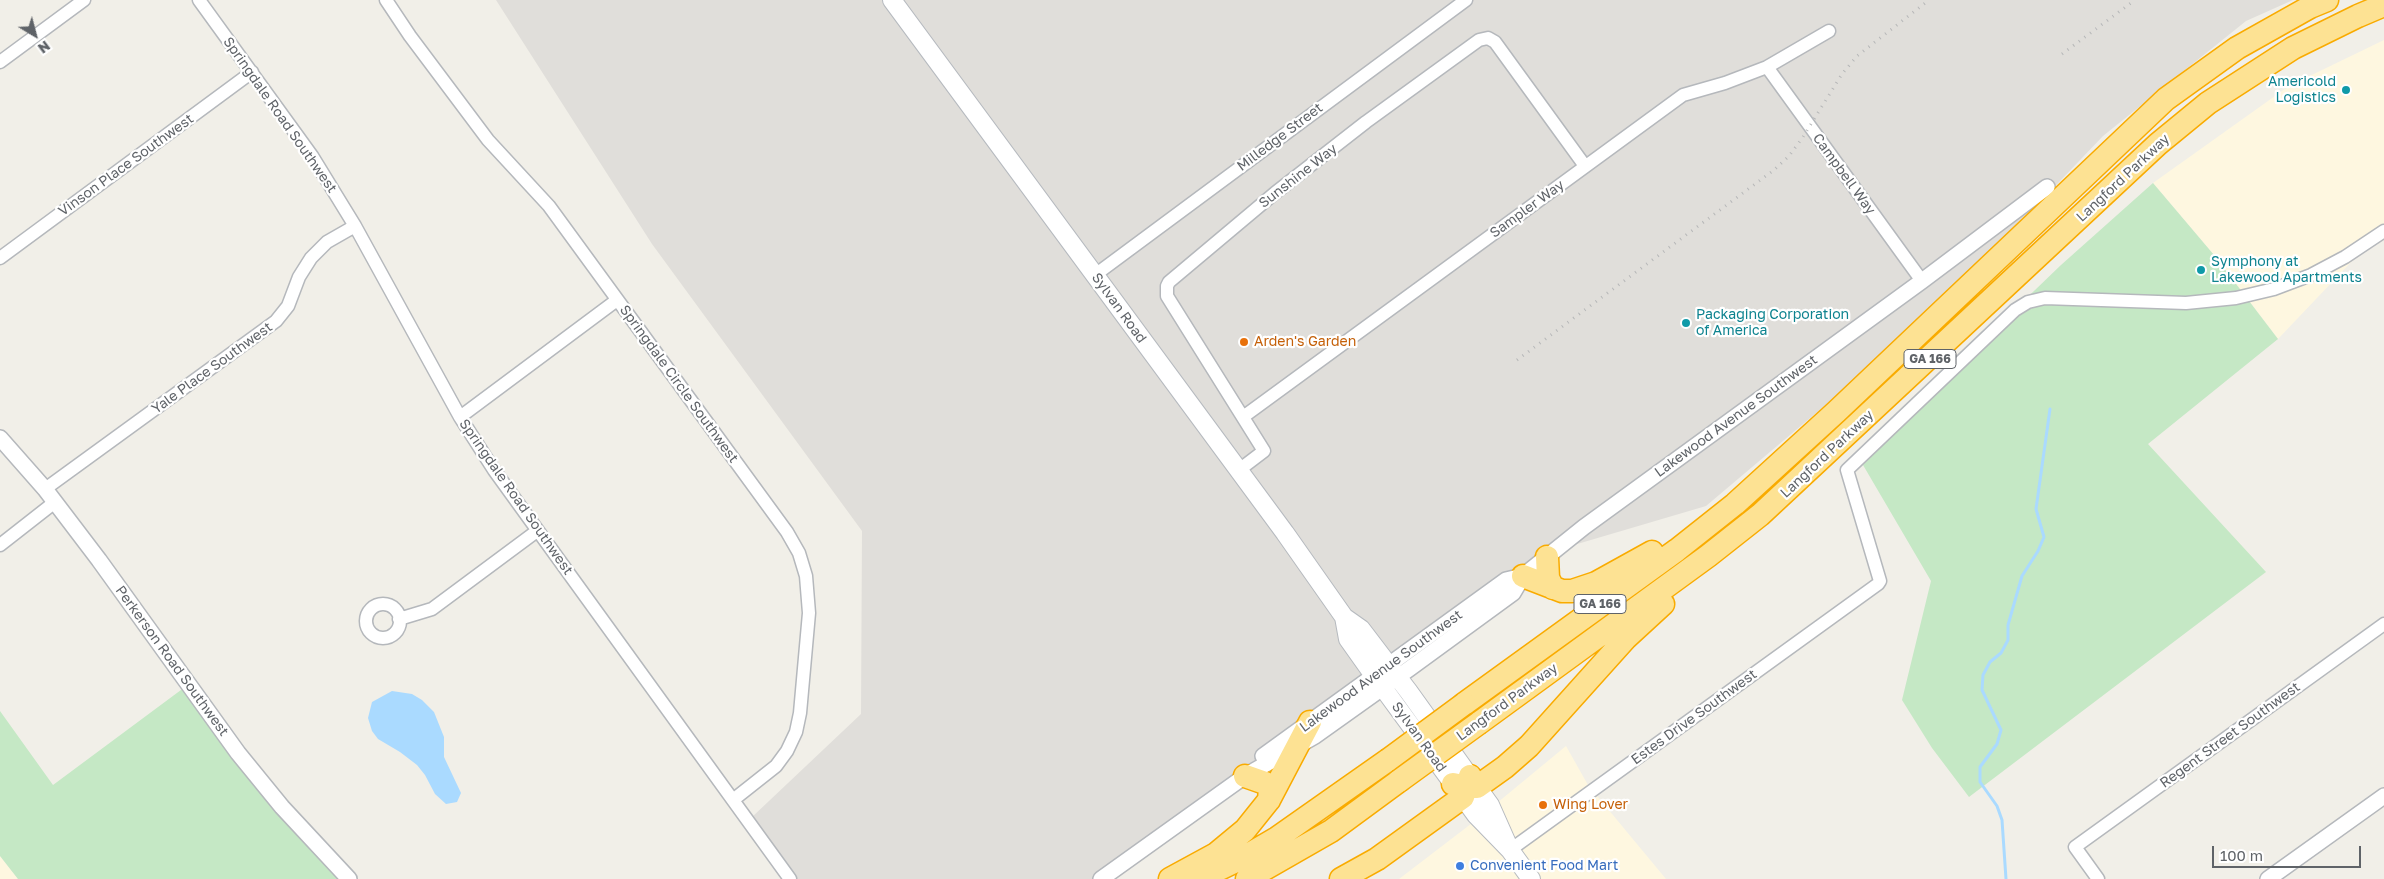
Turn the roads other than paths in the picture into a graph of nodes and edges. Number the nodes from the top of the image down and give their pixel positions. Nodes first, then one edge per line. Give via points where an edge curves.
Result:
1 (84, 0) edge
2 (199, 0) edge
3 (386, 0) edge
4 (892, 0) edge
5 (1466, 0) edge
6 (2327, 0) edge
7 (2384, 5) edge
8 (1829, 31) dead end
9 (0, 62) edge
10 (1767, 67) junction
11 (252, 72) junction
12 (1585, 166) junction
13 (2047, 187) dead end
14 (355, 226) junction
15 (2382, 237) edge
16 (0, 258) edge
17 (1095, 275) junction
18 (1922, 280) junction
19 (617, 300) junction
20 (460, 417) junction
21 (1243, 417) junction
22 (0, 438) edge
23 (1239, 470) junction
24 (45, 489) junction
25 (55, 502) junction
26 (1735, 504) junction
27 (1760, 515) junction
28 (537, 531) junction
29 (0, 545) edge
30 (1547, 557) junction
31 (1523, 576) junction
32 (1553, 588) junction
33 (1344, 617) junction
34 (400, 619) dead end
35 (2384, 624) edge
36 (1393, 671) junction
37 (1378, 681) junction
38 (1310, 722) junction
39 (1297, 746) junction
40 (1246, 776) junction
41 (1466, 786) junction
42 (2384, 796) edge
43 (733, 800) junction
44 (1268, 800) junction
45 (1510, 850) junction
46 (349, 879) edge
47 (790, 879) edge
48 (1101, 879) edge
49 (1170, 879) edge
50 (1199, 879) edge
51 (1247, 879) edge
52 (1340, 879) edge
53 (1531, 879) edge
54 (2098, 879) edge
55 (2268, 879) edge

1 - 9 street
2 - 11 street, Springdale Road Southwest
3 - 19 street, Springdale Circle Southwest via 488,140 549,206
4 - 17 main road, Sylvan Road
5 - 17 street, Milledge Street
6 - 26 highway, Langford Parkway / GA 166 via 2236,48 2166,99
7 - 27 highway, Langford Parkway / GA 166 via 2293,48 2208,103 2158,144
8 - 10 street, Sampler Way
10 - 12 street, Sampler Way via 1683,95
10 - 18 street, Campbell Way
11 - 14 street, Springdale Road Southwest via 312,156
11 - 16 street, Vinson Place Southwest
12 - 21 street, Sampler Way
12 - 21 street, Sunshine Way via 1495,42 1488,38 1479,40 1366,122 1274,193 1167,286 1167,296
13 - 18 street, Lakewood Avenue Southwest
14 - 20 street, Springdale Road Southwest
14 - 24 street, Yale Place Southwest via 328,242 311,258 299,277 288,306 276,321
15 - 45 street, Estes Drive Southwest via 2311,275 2274,289 2236,298 2186,303 2046,298 2028,302 2015,310 1847,470 1880,581 1878,584
17 - 23 main road, Sylvan Road
18 - 30 street, Lakewood Avenue Southwest
19 - 20 street
19 - 43 street, Springdale Circle Southwest via 787,532 799,553 806,576 810,613 796,732 776,766
20 - 28 street, Springdale Road Southwest
21 - 23 street, Sunshine Way via 1264,451
22 - 24 street, Perkerson Road Southwest
23 - 33 main road, Sylvan Road
24 - 25 street, Perkerson Road Southwest
25 - 29 street
25 - 46 street, Perkerson Road Southwest via 238,753 282,807
26 - 32 highway via 1596,583 1572,591
26 - 50 highway, Langford Parkway / GA 166, bridge via 1677,550 1277,838
27 - 41 highway via 1626,638 1529,746 1505,768
27 - 51 highway, Langford Parkway / GA 166, bridge via 1331,831
28 - 34 street via 432,609
28 - 43 street, Springdale Road Southwest
30 - 31 street, Lakewood Avenue Southwest
30 - 32 highway via 1548,578
31 - 32 highway
31 - 36 street, Lakewood Avenue Southwest via 1506,580
33 - 36 main road, Sylvan Road via 1361,630
33 - 37 main road, Sylvan Road via 1348,638
35 - 54 street, Regent Street Southwest via 2075,847
36 - 37 street, Lakewood Avenue Southwest
36 - 41 main road, Sylvan Road
37 - 38 street, Lakewood Avenue Southwest
37 - 39 street, Lakewood Avenue Southwest
37 - 41 main road, Sylvan Road
38 - 39 highway
38 - 40 street, Lakewood Avenue Southwest via 1257,761
39 - 40 street, Lakewood Avenue Southwest
39 - 44 highway
40 - 44 highway via 1265,783 1270,789
40 - 48 street, Lakewood Avenue Southwest
41 - 45 main road, Sylvan Road via 1490,805
41 - 52 highway via 1377,859
42 - 55 street
43 - 47 street, Springdale Road Southwest
44 - 49 highway via 1245,830 1216,854
45 - 53 main road, Sylvan Road

